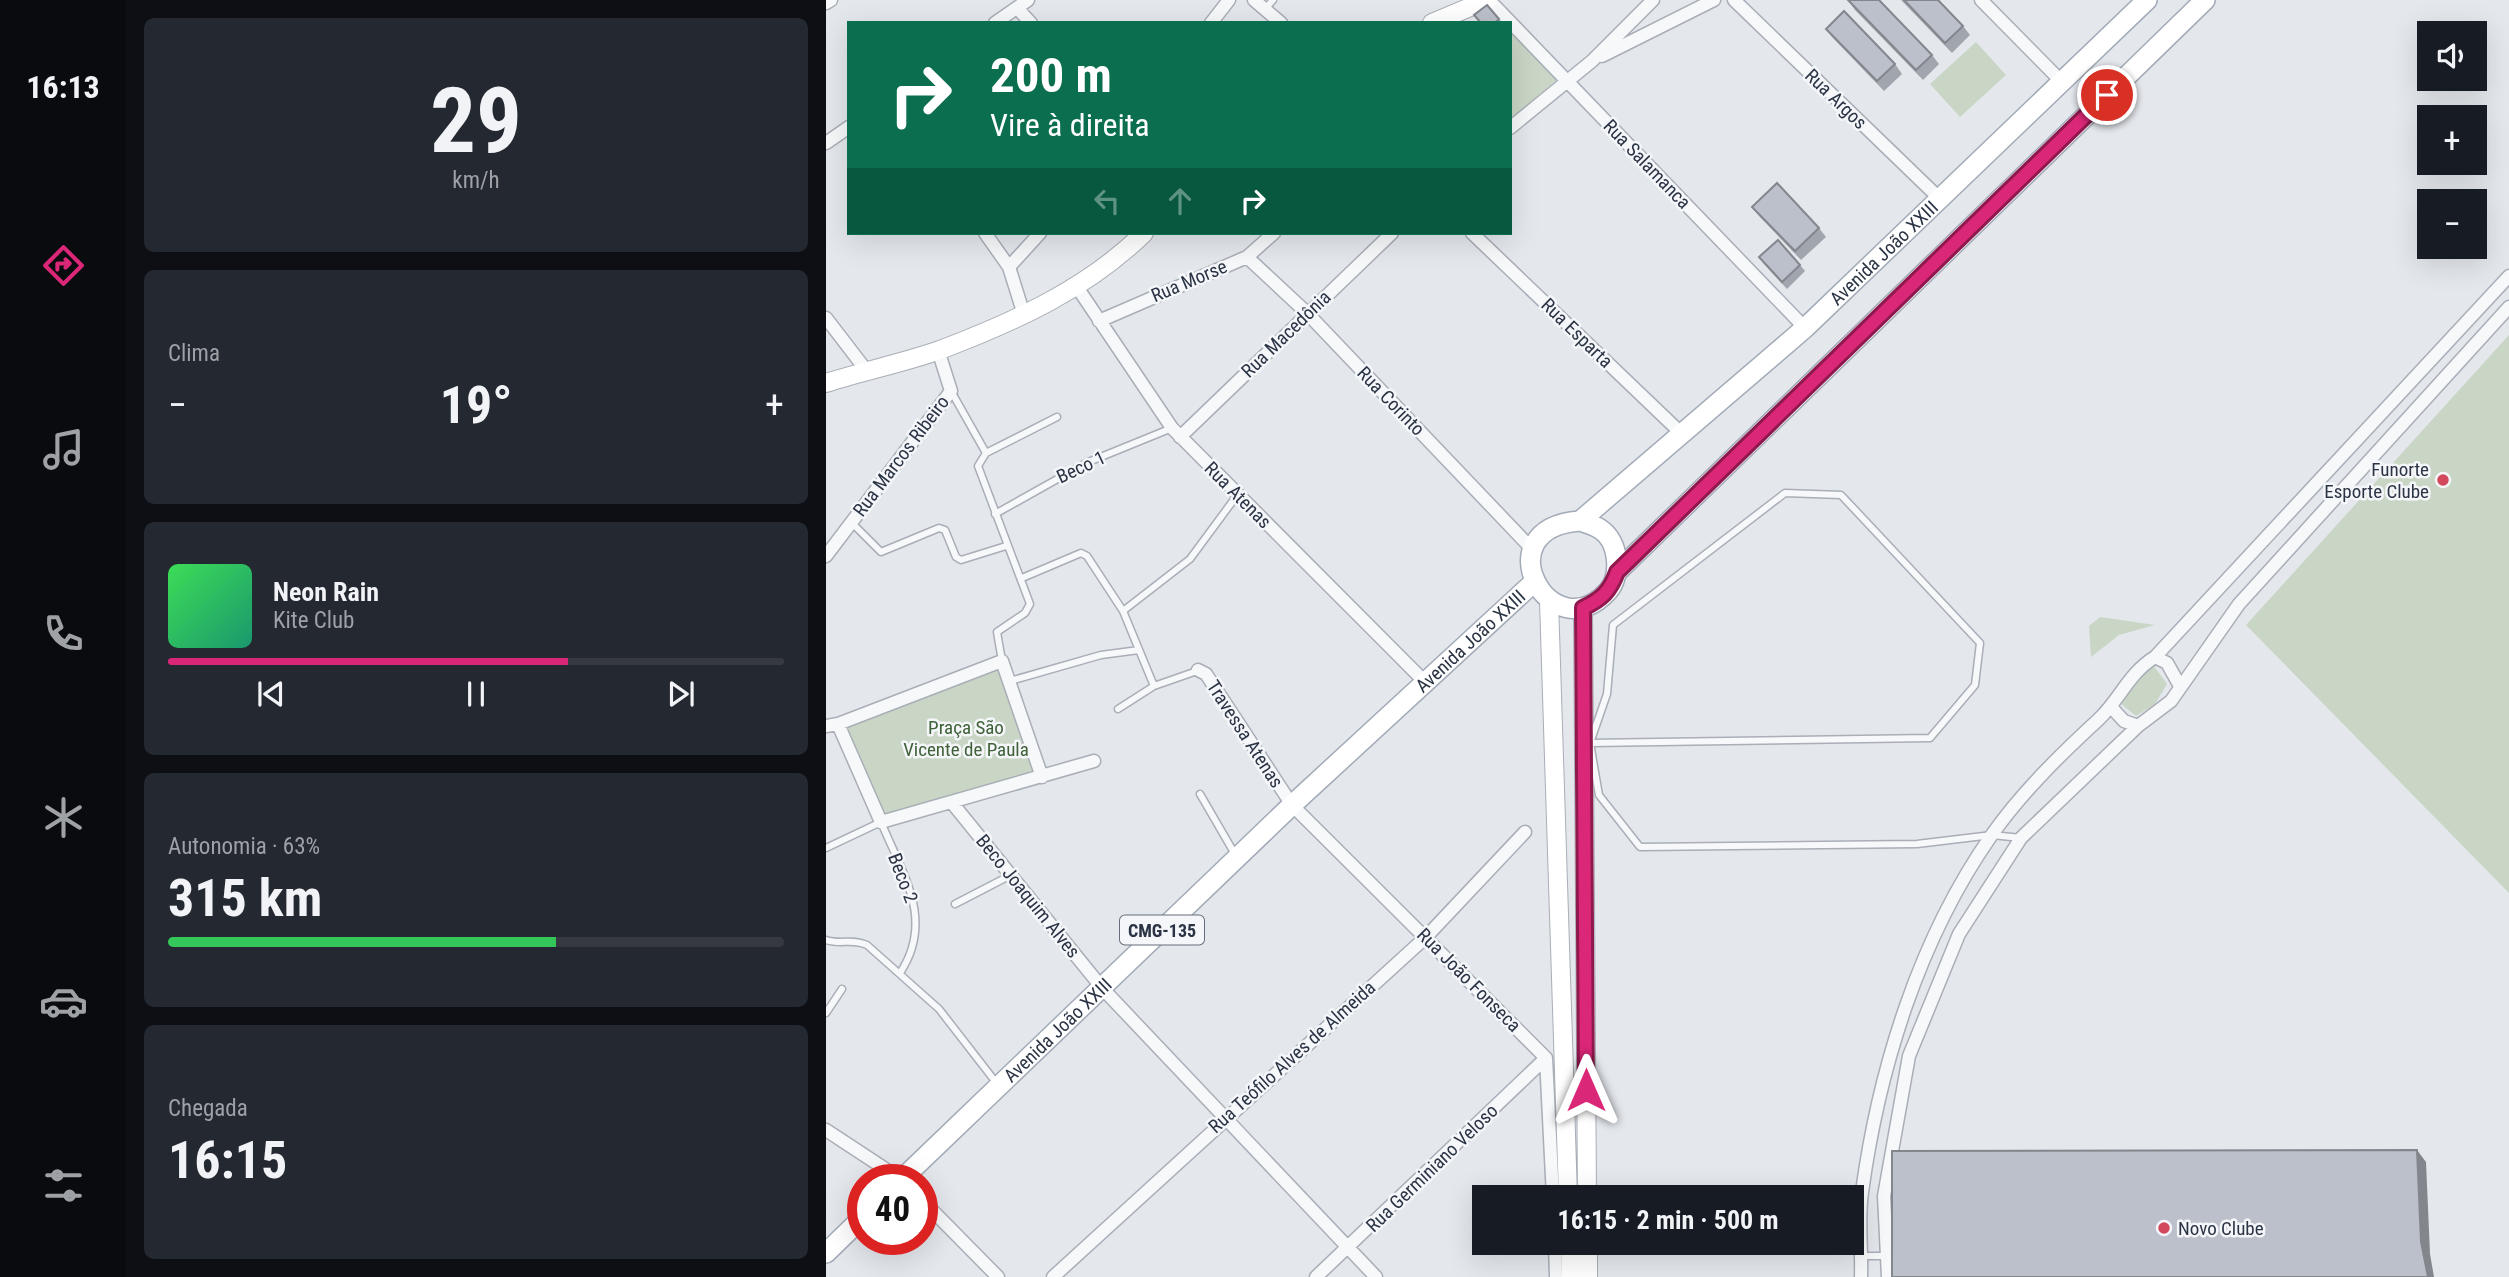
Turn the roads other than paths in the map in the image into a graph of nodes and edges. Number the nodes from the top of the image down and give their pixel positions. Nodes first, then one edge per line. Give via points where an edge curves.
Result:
1 (831, 0) edge
2 (1028, 0) edge
3 (1229, 0) edge
4 (1254, 0) edge
5 (1488, 0) edge
6 (1653, 0) edge
7 (1714, 0) edge
8 (1734, 0) edge
9 (1980, 0) edge
10 (2147, 0) edge
11 (2205, 0) edge
12 (826, 3) edge
13 (1269, 4) edge
14 (1017, 8) junction
15 (998, 21) edge
16 (1029, 21) edge
17 (1212, 21) edge
18 (1280, 21) edge
19 (1437, 21) edge
20 (1508, 21) edge
21 (1512, 25) edge
22 (1592, 61) junction
23 (1566, 80) junction
24 (2061, 81) junction
25 (1512, 126) edge
26 (847, 128) edge
27 (826, 143) edge
28 (1939, 198) junction
29 (986, 235) edge
30 (1038, 235) edge
31 (1142, 235) edge
32 (1272, 235) edge
33 (1390, 235) edge
34 (1474, 235) edge
35 (1247, 257) junction
36 (1009, 267) junction
37 (2509, 276) edge
38 (1077, 287) junction
39 (2509, 307) edge
40 (1307, 313) junction
41 (1024, 315) junction
42 (826, 318) edge
43 (1099, 321) junction
44 (1805, 328) junction
45 (938, 351) junction
46 (866, 370) junction
47 (826, 383) edge
48 (951, 391) junction
49 (1057, 417) dead end
50 (2375, 423) junction
51 (1176, 432) junction
52 (1682, 434) junction
53 (2390, 437) junction
54 (986, 453) junction
55 (1238, 494) junction
56 (995, 514) junction
57 (851, 521) junction
58 (1580, 521) junction
59 (1006, 546) junction
60 (1532, 549) junction
61 (826, 556) edge
62 (1617, 572) junction
63 (1022, 578) junction
64 (1534, 583) junction
65 (1549, 601) junction
66 (1583, 608) junction
67 (1123, 611) junction
68 (1139, 650) junction
69 (2155, 657) junction
70 (1002, 661) junction
71 (1198, 670) joint
72 (1010, 681) junction
73 (1425, 682) junction
74 (1154, 686) junction
75 (2180, 686) junction
76 (2110, 707) junction
77 (1118, 709) dead end
78 (832, 725) edge
79 (2138, 726) junction
80 (1590, 743) junction
81 (1094, 761) dead end
82 (1042, 777) junction
83 (1200, 794) dead end
84 (953, 804) junction
85 (1292, 805) junction
86 (881, 822) junction
87 (1525, 832) dead end
88 (1992, 835) junction
89 (2021, 838) junction
90 (826, 848) edge
91 (1237, 858) junction
92 (1011, 875) junction
93 (955, 904) dead end
94 (1426, 937) junction
95 (826, 940) edge
96 (900, 973) junction
97 (842, 989) dead end
98 (1103, 989) junction
99 (826, 1013) edge
100 (1890, 1049) junction
101 (1909, 1056) junction
102 (1546, 1058) junction
103 (998, 1086) junction
104 (1224, 1118) junction
105 (826, 1130) edge
106 (879, 1164) edge
107 (917, 1164) edge
108 (1552, 1185) edge
109 (1568, 1185) edge
110 (1587, 1185) edge
111 (938, 1216) edge
112 (847, 1233) edge
113 (1349, 1247) junction
114 (826, 1253) edge
115 (1555, 1255) edge
116 (1570, 1255) edge
117 (1588, 1255) edge
118 (1862, 1256) junction
119 (1887, 1256) junction
120 (1900, 1256) edge
121 (998, 1277) edge
122 (1052, 1277) edge
123 (1316, 1277) edge
124 (1377, 1277) edge
125 (1556, 1277) edge
126 (1571, 1277) edge
127 (1588, 1277) edge
128 (1861, 1277) edge
129 (1888, 1277) edge

1 - 12 street
2 - 14 street
3 - 17 street
4 - 13 street
5 - 19 street
5 - 20 street, Rua Salamanca
6 - 22 street
7 - 22 street
8 - 28 street, Rua Argos
9 - 24 street
10 - 24 main road, Avenida João XXIII
11 - 62 main road
13 - 18 street
14 - 15 street
14 - 16 street
21 - 23 street, Rua Salamanca
22 - 23 street
23 - 25 street
23 - 44 street, Rua Salamanca
24 - 28 main road, Avenida João XXIII
26 - 27 street
28 - 44 main road, Avenida João XXIII
29 - 36 street
30 - 36 street
31 - 38 street
32 - 35 street, Rua Morse
33 - 40 street, Rua Macedônia
34 - 52 street, Rua Esparta
35 - 40 street, Rua Corinto
35 - 43 street, Rua Morse
36 - 41 street
37 - 50 street
38 - 41 street
38 - 43 street, Rua Atenas
39 - 53 street
40 - 51 street, Rua Macedônia
40 - 60 street, Rua Corinto
41 - 45 street
42 - 46 street
43 - 51 street, Rua Atenas
44 - 52 main road, Avenida João XXIII
45 - 46 street
45 - 48 street, Rua Marcos Ribeiro
46 - 47 street
48 - 54 lane
48 - 57 street, Rua Marcos Ribeiro
49 - 54 lane
50 - 53 street
50 - 69 street
51 - 55 street, Rua Atenas
51 - 56 lane, Beco 1 via 1086,463
52 - 58 main road, Avenida João XXIII
53 - 75 street via 2239,604
54 - 56 lane via 978,466
55 - 67 lane via 1190,559
55 - 73 street, Rua Atenas
56 - 59 lane
57 - 59 lane via 881,552 939,528 945,530 961,560
57 - 61 street, Rua Marcos Ribeiro
58 - 60 main road, Avenida João XXIII via 1560,522 1543,532
58 - 62 main road via 1602,530 1615,549
59 - 63 lane
60 - 64 main road, Avenida João XXIII via 1529,566
62 - 66 main road via 1599,601
63 - 67 lane via 1084,554
63 - 70 lane via 1029,609 997,632
64 - 65 main road
64 - 73 main road, Avenida João XXIII / CMG-135
65 - 66 main road via 1568,609
65 - 109 street
66 - 110 street
67 - 68 lane
68 - 72 lane via 1101,655
68 - 74 lane
69 - 75 street via 2167,663
69 - 76 street via 2126,681
70 - 72 street
70 - 78 street
71 - 74 lane, Travessa Atenas
71 - 85 street, Travessa Atenas via 1206,674
72 - 82 street
73 - 85 main road, Avenida João XXIII / CMG-135
74 - 77 lane, Travessa Atenas
75 - 79 street via 2165,708
76 - 79 street via 2124,721
76 - 88 street
78 - 86 street
79 - 89 street
80 - 80 lane via 1606,694 1613,625 1785,493 1841,495 1979,643 1975,685 1930,738
80 - 88 lane via 1600,795 1640,847 1917,844
81 - 82 street
82 - 84 street
83 - 91 lane
84 - 86 street
84 - 92 street, Beco Joaquim Alves
85 - 91 main road, Avenida João XXIII / CMG-135
85 - 94 street, Rua João Fonseca
86 - 90 lane
86 - 96 lane, Beco 2 via 917,912 913,953
87 - 94 street, Rua Teófilo Alves de Almeida
88 - 89 lane
88 - 100 street via 1941,923
89 - 101 street via 1959,934
91 - 98 main road, Avenida João XXIII / CMG-135
92 - 93 lane
92 - 98 street, Beco Joaquim Alves
94 - 102 street, Rua João Fonseca
94 - 104 street, Rua Teófilo Alves de Almeida
95 - 96 lane via 839,944 857,940
96 - 103 lane via 939,1009
97 - 99 lane
98 - 103 main road, Avenida João XXIII / CMG-135
98 - 104 street, Beco Joaquim Alves
100 - 101 street
100 - 118 street via 1862,1194
101 - 119 street via 1884,1196
102 - 108 street
102 - 113 street, Rua Germiniano Veloso
103 - 107 main road, Avenida João XXIII / CMG-135
104 - 113 street, Beco Joaquim Alves
104 - 122 street, Rua Teófilo Alves de Almeida
105 - 106 street
111 - 121 street
112 - 114 main road
113 - 123 street, Rua Germiniano Veloso
113 - 124 street, Beco Joaquim Alves
115 - 125 street
116 - 126 street
117 - 127 street
118 - 119 lane
118 - 128 street
119 - 120 lane
119 - 129 street

